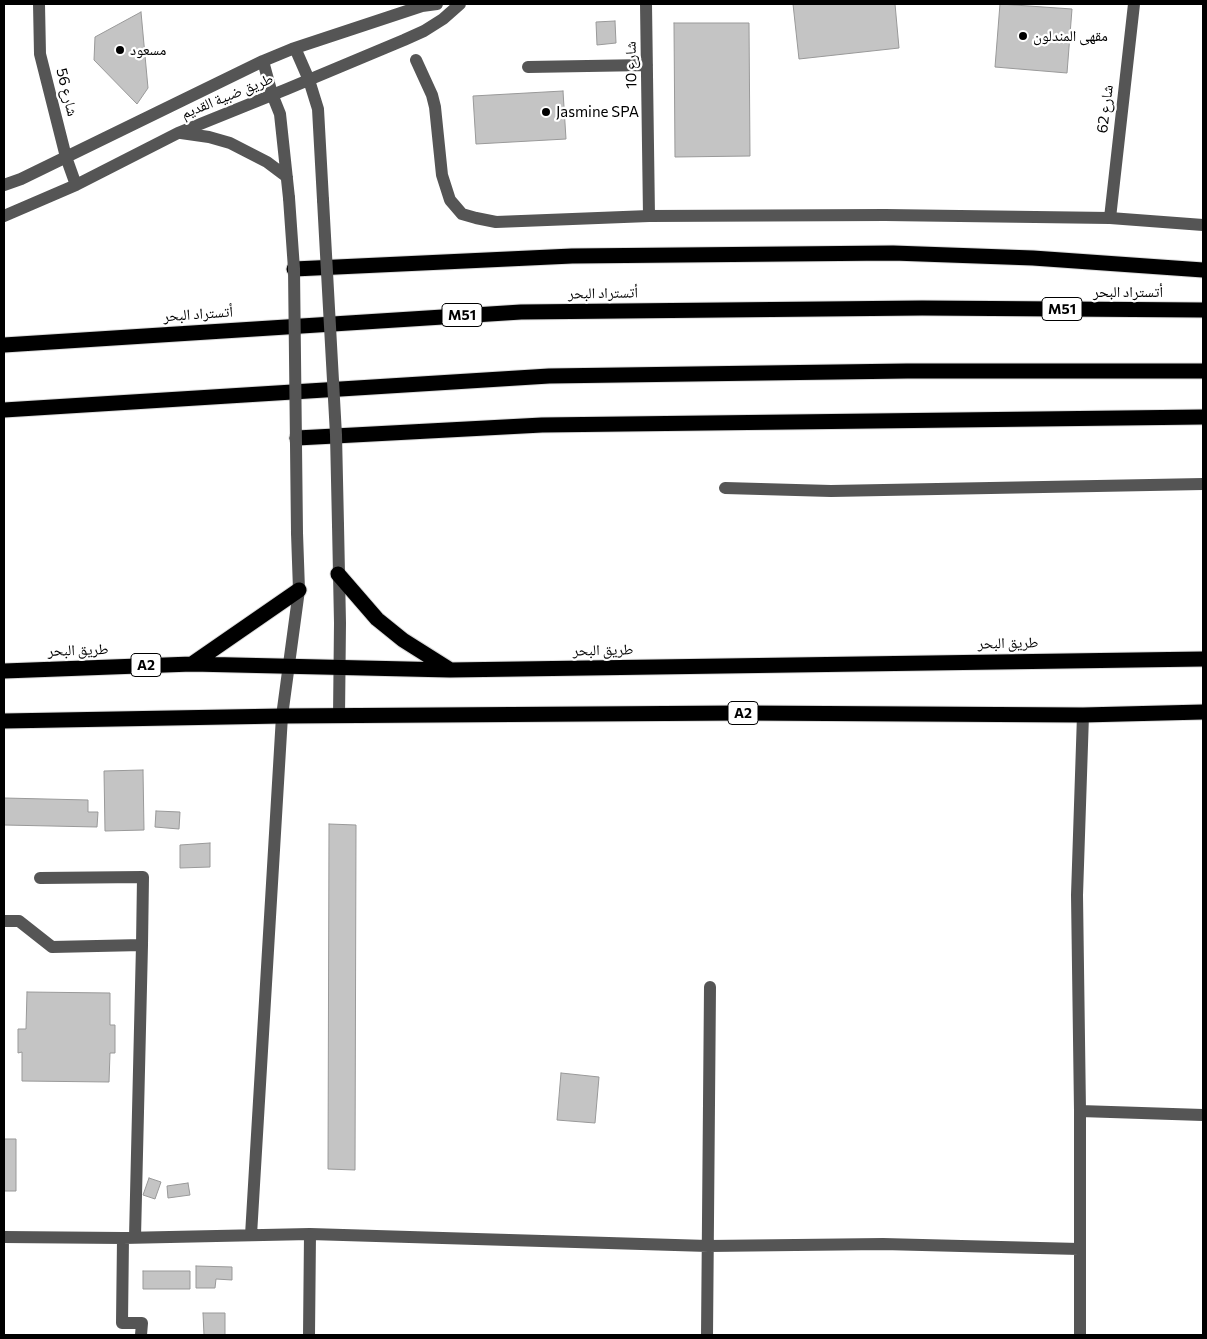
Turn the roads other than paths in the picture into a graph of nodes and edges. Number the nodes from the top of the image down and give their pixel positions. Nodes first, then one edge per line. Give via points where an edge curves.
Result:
1 (39, 4) edge
2 (437, 4) edge
3 (460, 4) edge
4 (646, 4) edge
5 (1134, 4) edge
6 (295, 48) junction
7 (416, 60) dead end
8 (263, 61) junction
9 (647, 65) junction
10 (528, 67) dead end
11 (309, 80) junction
12 (272, 94) junction
13 (178, 132) junction
14 (66, 157) junction
15 (287, 177) junction
16 (4, 185) edge
17 (76, 185) junction
18 (4, 216) edge
19 (649, 216) junction
20 (1110, 218) junction
21 (1203, 226) edge
22 (327, 268) junction
23 (294, 269) junction
24 (1203, 270) edge
25 (1203, 310) edge
26 (4, 345) edge
27 (1203, 370) edge
28 (4, 410) edge
29 (1203, 417) edge
30 (336, 435) junction
31 (297, 438) junction
32 (1203, 484) edge
33 (725, 488) dead end
34 (338, 574) junction
35 (299, 590) junction
36 (1203, 659) edge
37 (192, 664) junction
38 (289, 666) junction
39 (340, 666) junction
40 (450, 670) junction
41 (4, 671) edge
42 (1203, 712) edge
43 (1083, 715) junction
44 (282, 716) junction
45 (339, 716) junction
46 (4, 721) edge
47 (40, 878) dead end
48 (4, 921) edge
49 (142, 946) junction
50 (710, 988) dead end
51 (1080, 1111) junction
52 (1203, 1115) edge
53 (310, 1234) junction
54 (251, 1235) junction
55 (4, 1237) edge
56 (129, 1237) junction
57 (708, 1246) junction
58 (1079, 1249) junction
59 (141, 1335) edge
60 (309, 1335) edge
61 (707, 1335) edge
62 (1080, 1335) edge

1 - 14 street, شارع 56 via 40,54
2 - 6 street, طريق ضبية القديم via 422,6
3 - 11 street, طريق ضبية القديم via 424,30
4 - 9 street, شارع 10
5 - 20 street, شارع 62
6 - 8 street, طريق ضبية القديم
6 - 11 street
7 - 19 street via 435,107 442,174 450,200 462,214 496,222
8 - 12 street
8 - 14 street, طريق ضبية القديم
9 - 10 street
9 - 19 street, شارع 10
11 - 12 street, طريق ضبية القديم
11 - 22 street, bridge via 318,109
12 - 13 street, طريق ضبية القديم
12 - 15 street via 280,114
13 - 15 street via 230,142
13 - 17 street, طريق ضبية القديم
14 - 16 street, طريق ضبية القديم
14 - 17 street, شارع 56
15 - 23 street, bridge
17 - 18 street, طريق ضبية القديم
19 - 20 street
20 - 21 street
22 - 23 highway
22 - 24 highway via 572,256 893,253 1033,258
22 - 30 street, bridge
23 - 31 street, bridge
25 - 26 highway, أتستراد البحر / M51 via 912,308 520,312
27 - 28 highway via 549,376
29 - 30 highway via 542,425
30 - 31 highway
30 - 34 street, bridge
31 - 35 street, bridge
32 - 33 street via 830,491
34 - 39 street
34 - 40 highway via 377,619
35 - 37 highway
35 - 38 street
36 - 40 highway, طريق البحر / A2
37 - 38 highway, طريق البحر / A2
37 - 41 highway, طريق البحر / A2
38 - 39 highway, طريق البحر / A2
38 - 44 street
39 - 40 highway, طريق البحر / A2
39 - 45 street
42 - 43 highway, A2
43 - 45 highway, A2
43 - 51 street via 1077,895
44 - 45 highway, A2
44 - 46 highway, A2
44 - 54 street
47 - 49 street via 144,877
48 - 49 street via 19,921 52,947
49 - 56 street
50 - 57 street
51 - 52 street
51 - 58 street
53 - 54 street
53 - 57 street
53 - 60 street
54 - 56 street
55 - 56 street
56 - 59 street via 122,1323 142,1323
57 - 58 street via 883,1244
57 - 61 street
58 - 62 street

